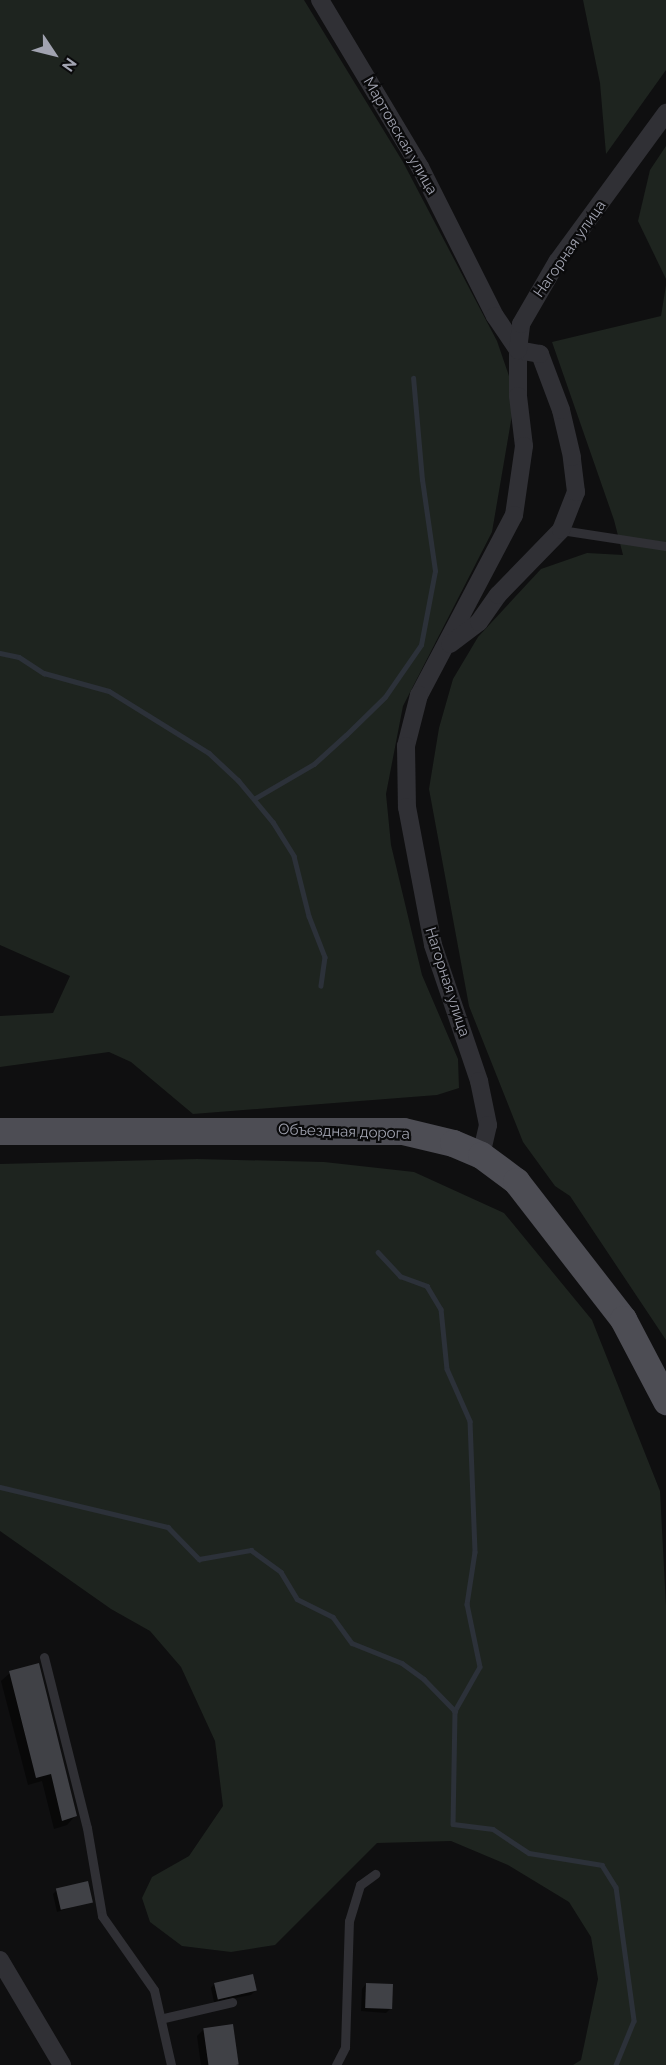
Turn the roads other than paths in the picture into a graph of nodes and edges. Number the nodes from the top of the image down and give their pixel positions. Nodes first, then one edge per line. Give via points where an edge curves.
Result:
1 (320, 0) edge
2 (666, 112) edge
3 (518, 350) junction
4 (561, 530) junction
5 (666, 546) edge
6 (443, 649) junction
7 (0, 1131) edge
8 (481, 1155) junction
9 (666, 1401) edge
10 (44, 1657) dead end
11 (375, 1874) dead end
12 (0, 1962) edge
13 (232, 2002) dead end
14 (164, 2018) junction
15 (62, 2065) edge
16 (171, 2065) edge
17 (336, 2065) edge

1 - 3 street, Мартовская улица via 420,167 474,276
2 - 3 street, Нагорная улица via 544,282 521,324
3 - 4 street via 540,354 561,410 576,492
3 - 6 street, Нагорная улица via 524,446 514,515
4 - 5 lane
4 - 6 street via 498,595 479,622
6 - 8 street, Нагорная улица via 419,695 406,746 407,807 433,945 479,1081 488,1125
7 - 8 main road, Объездная дорога via 403,1131 453,1143
8 - 9 main road, Объездная дорога via 516,1181 623,1319
10 - 14 lane via 87,1828 102,1916 143,1972
11 - 17 lane via 360,1885 349,1921 345,2047
12 - 15 street
13 - 14 lane
14 - 16 lane

